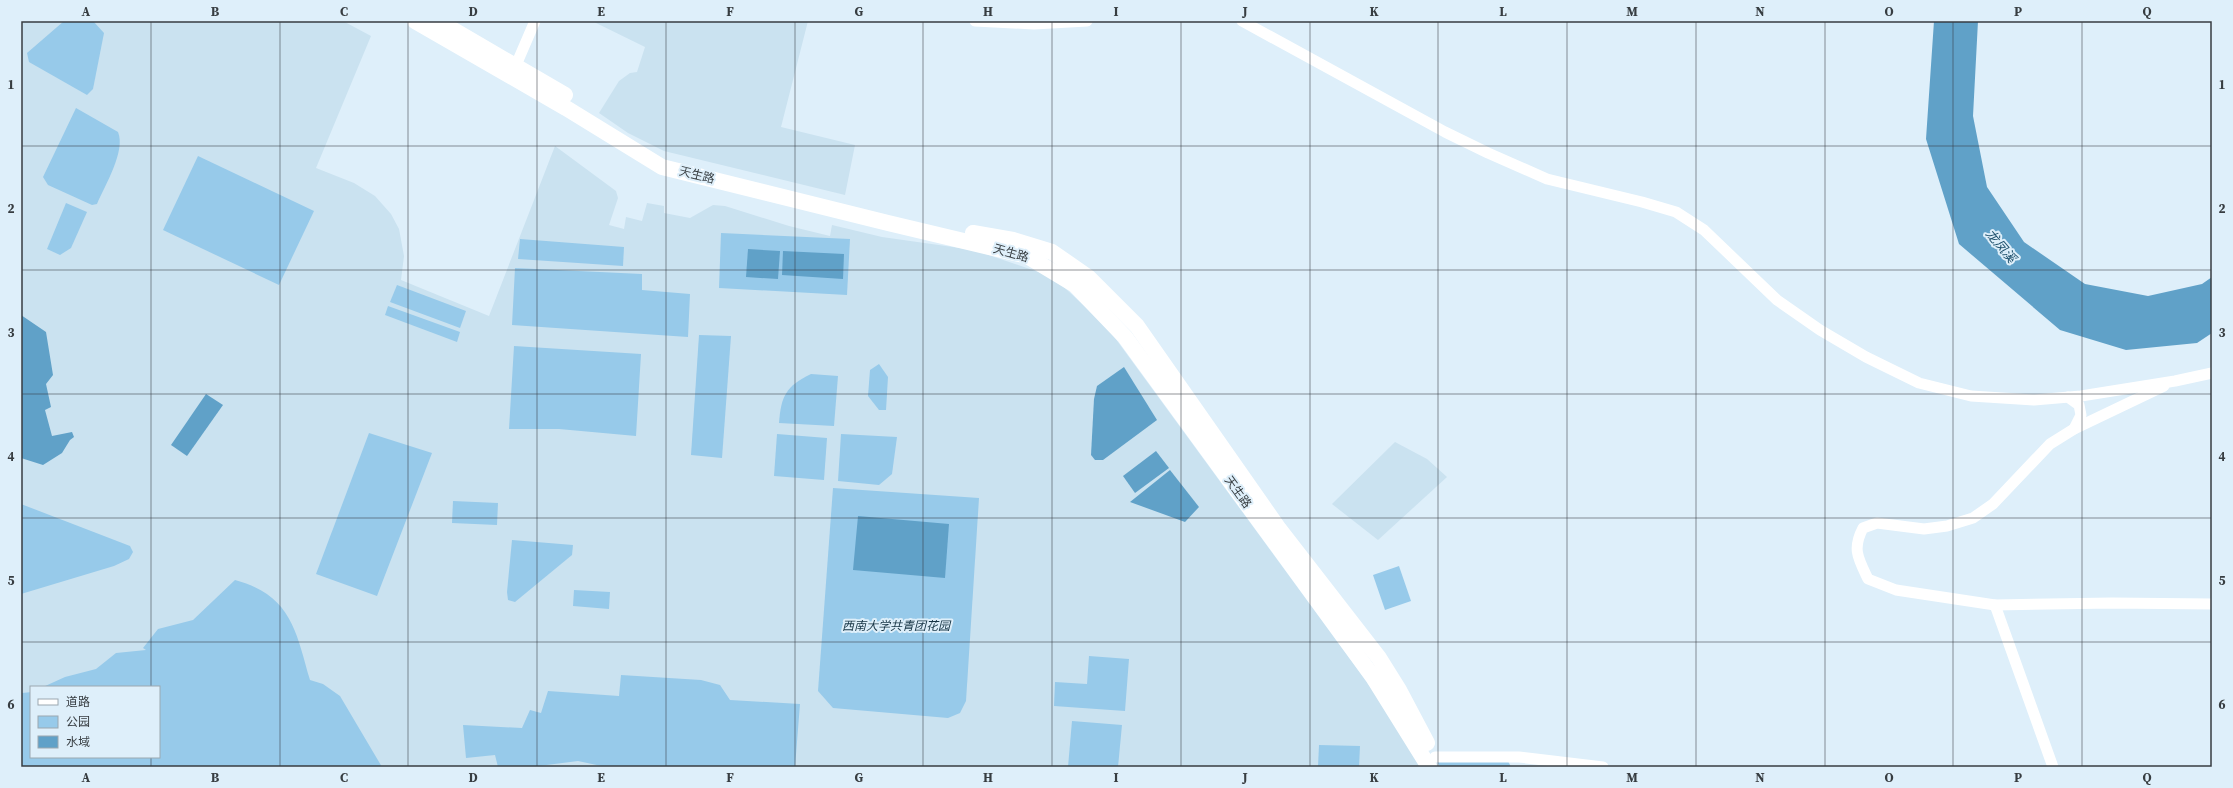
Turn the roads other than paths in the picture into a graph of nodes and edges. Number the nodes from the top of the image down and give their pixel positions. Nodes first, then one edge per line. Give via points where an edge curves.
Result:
1 (415, 21) edge
2 (438, 21) edge
3 (535, 21) edge
4 (975, 21) edge
5 (1087, 21) edge
6 (1244, 21) edge
7 (513, 70) junction
8 (2212, 373) edge
9 (2175, 381) junction
10 (2068, 397) junction
11 (2074, 429) junction
12 (2212, 604) edge
13 (1995, 605) junction
14 (1435, 764) edge
15 (1603, 767) edge
16 (2053, 767) edge

1 - 7 highway, 天生路
2 - 7 highway, 天生路
3 - 7 street
4 - 5 street via 1034,24
6 - 10 street via 1488,153 1547,179 1676,212 1704,230 1777,300 1820,330 1866,357 1919,383 1971,396 2034,400
7 - 14 highway, 天生路 via 662,167 1027,256 1075,285 1125,337
8 - 9 street
9 - 10 street
9 - 11 street
10 - 11 street via 2079,405 2081,415
11 - 13 street via 2050,444 1993,504 1972,518 1947,526 1924,529 1877,523 1863,528 1856,542 1859,562 1868,579 1896,590
12 - 13 street
13 - 16 street
14 - 15 street via 1519,757

